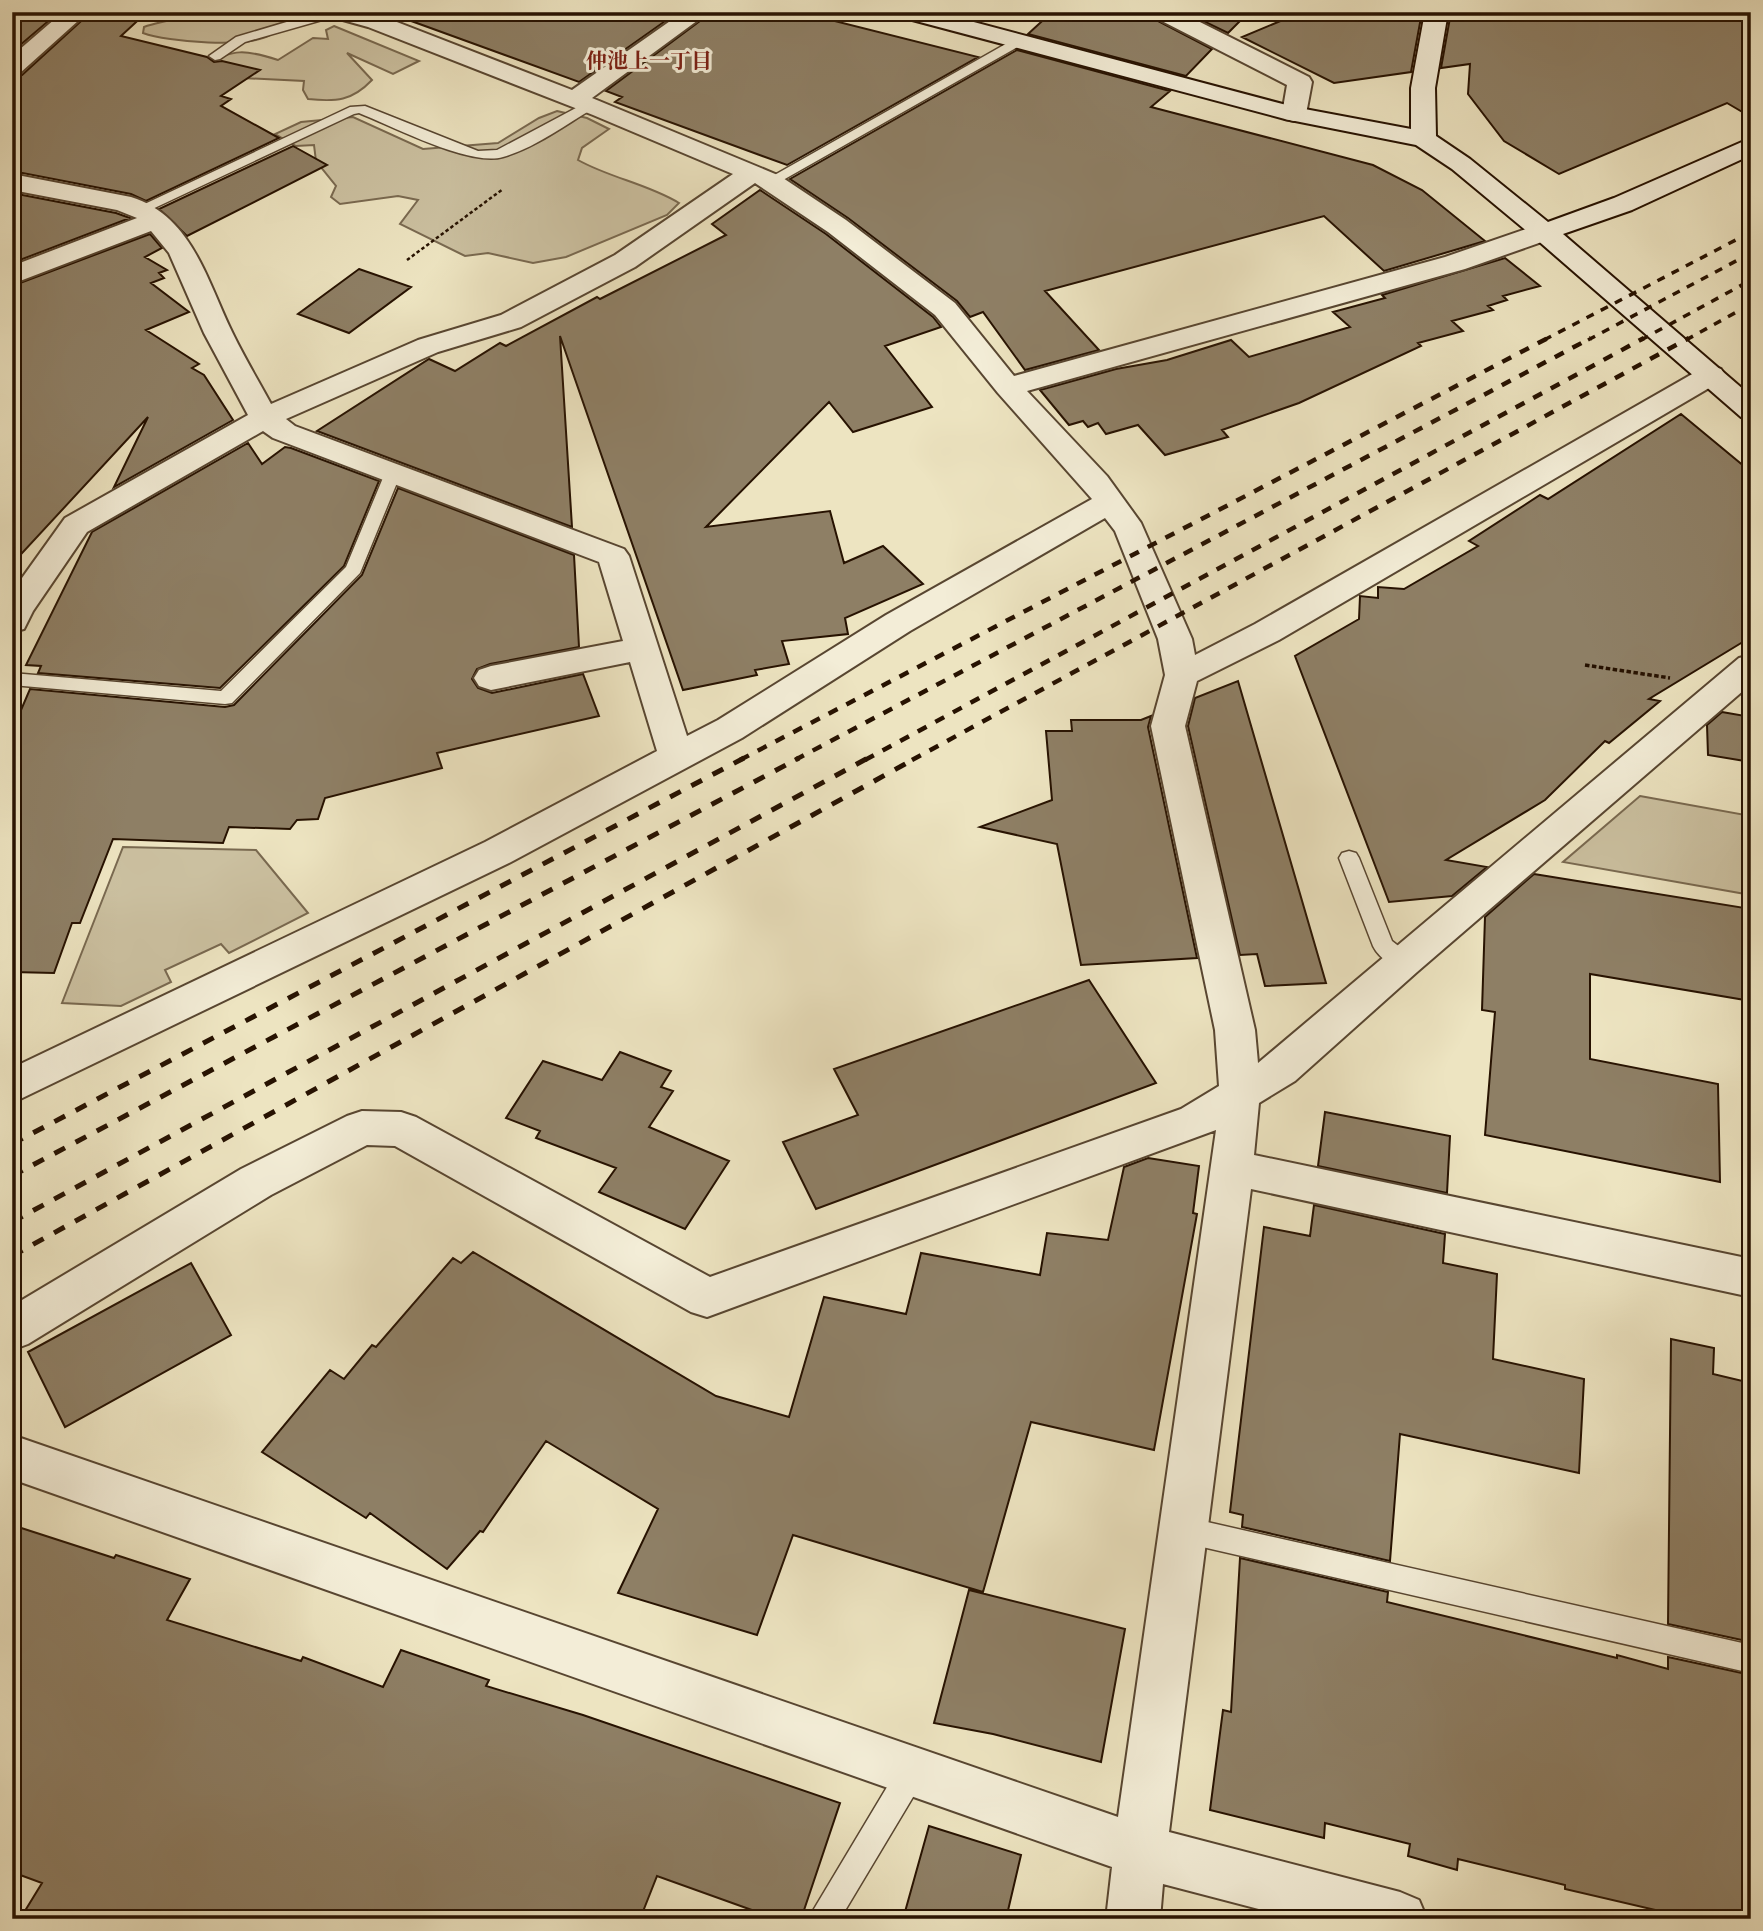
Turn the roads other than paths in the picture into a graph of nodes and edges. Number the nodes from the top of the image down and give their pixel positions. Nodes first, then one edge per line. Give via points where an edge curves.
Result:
1 (76, 12) edge
2 (332, 12) edge
3 (340, 12) edge
4 (698, 12) edge
5 (909, 12) edge
6 (1162, 12) edge
7 (1437, 12) edge
8 (1018, 41) junction
9 (215, 56) dead end
10 (12, 68) edge
11 (581, 102) junction
12 (1294, 114) junction
13 (1424, 139) junction
14 (1751, 145) edge
15 (763, 177) junction
16 (12, 181) edge
17 (148, 214) junction
18 (1544, 232) junction
19 (12, 276) edge
20 (1711, 375) junction
21 (1008, 387) junction
22 (1751, 411) edge
23 (264, 418) junction
24 (393, 473) junction
25 (1108, 503) junction
26 (14, 613) edge
27 (642, 649) junction
28 (1751, 666) edge
29 (1182, 675) junction
30 (491, 678) dead end
31 (12, 679) edge
32 (676, 755) junction
33 (1349, 858) dead end
34 (1403, 961) junction
35 (12, 1087) edge
36 (1240, 1094) junction
37 (1233, 1168) junction
38 (1751, 1278) edge
39 (12, 1331) edge
40 (12, 1457) edge
41 (1185, 1530) junction
42 (1751, 1660) edge
43 (912, 1772) junction
44 (1140, 1851) junction
45 (823, 1919) edge
46 (1133, 1919) edge
47 (1400, 1919) edge

1 - 10 street
2 - 9 lane via 244,37
3 - 11 street
4 - 11 street
5 - 8 street
6 - 12 street via 1300,82
7 - 13 street via 1423,88
8 - 12 street
8 - 15 lane
11 - 15 street
11 - 17 lane via 527,141 499,153 476,155 359,109 350,111
12 - 13 street
13 - 18 street
14 - 18 street via 1623,204
15 - 21 street via 837,226 946,309
15 - 23 street via 625,261 511,321 428,346
16 - 17 street via 121,202
17 - 19 street
17 - 23 street via 182,251 218,333
18 - 20 street
18 - 21 street via 1462,261
20 - 22 street
20 - 29 street via 1267,632
21 - 25 street via 1096,483
23 - 24 street via 284,432
23 - 26 street via 76,525
24 - 27 street via 613,556
24 - 31 lane via 354,569 225,698
25 - 29 street via 1130,530 1175,639
25 - 32 street via 898,623 730,729
27 - 30 street
27 - 32 street
28 - 34 street
29 - 36 street via 1168,726 1235,1030
32 - 35 street via 498,852
33 - 34 lane via 1382,946
34 - 36 street via 1281,1069
36 - 37 street
36 - 39 street via 1196,1121 707,1298 401,1129 362,1128 256,1182
37 - 38 street
37 - 41 street
40 - 43 street
41 - 42 lane
41 - 44 street
43 - 44 street
43 - 45 lane
44 - 46 street
44 - 47 street

